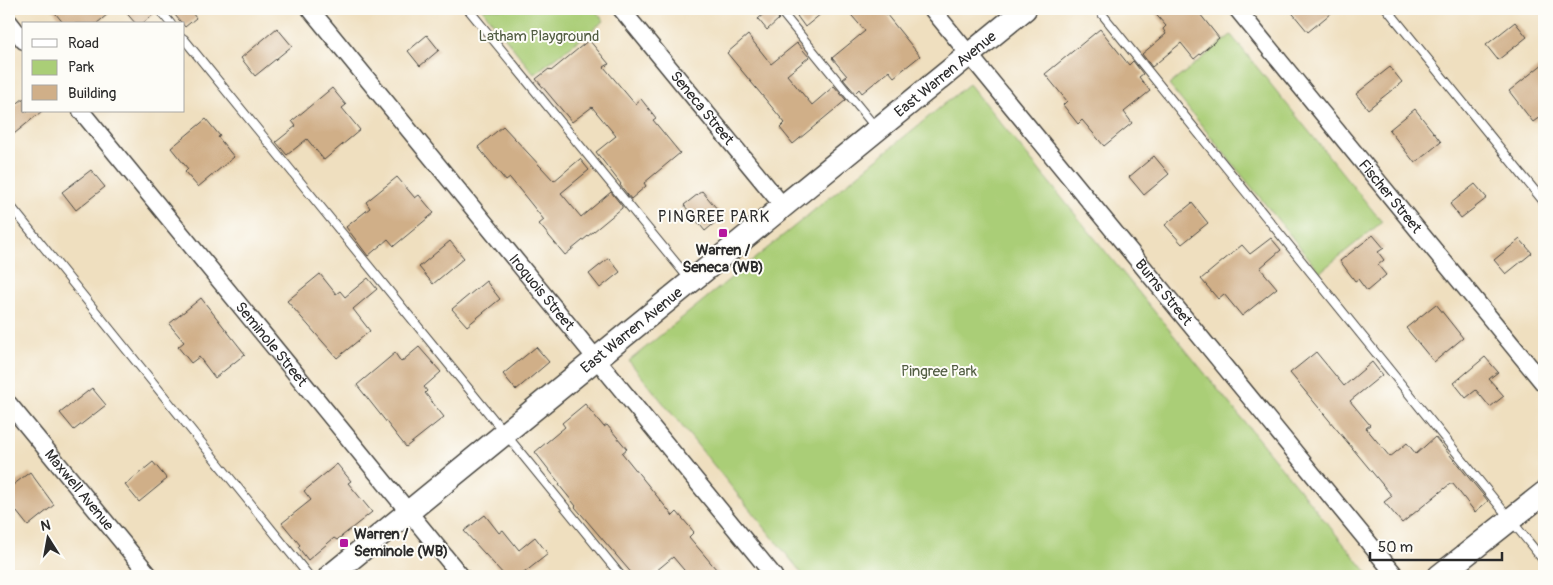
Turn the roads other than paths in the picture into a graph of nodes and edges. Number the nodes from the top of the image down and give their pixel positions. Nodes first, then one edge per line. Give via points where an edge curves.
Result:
1 (159, 9) edge
2 (310, 9) edge
3 (468, 9) edge
4 (621, 9) edge
5 (779, 9) edge
6 (932, 9) edge
7 (1025, 9) edge
8 (1098, 9) edge
9 (1237, 9) edge
10 (1387, 9) edge
11 (9, 22) edge
12 (169, 22) edge
13 (22, 38) edge
14 (185, 40) edge
15 (969, 54) junction
16 (82, 112) edge
17 (877, 129) junction
18 (1544, 202) edge
19 (9, 204) edge
20 (783, 206) junction
21 (691, 281) junction
22 (596, 358) junction
23 (1544, 384) edge
24 (9, 404) edge
25 (504, 434) junction
26 (1544, 493) edge
27 (409, 512) junction
28 (1511, 518) junction
29 (1544, 560) edge
30 (150, 576) edge
31 (309, 576) edge
32 (330, 576) edge
33 (462, 576) edge
34 (621, 576) edge
35 (774, 576) edge
36 (1396, 576) edge
37 (1439, 576) edge

1 - 12 lane
2 - 22 street, Iroquois Street
3 - 21 lane
4 - 20 street, Seneca Street
5 - 17 lane
6 - 15 street, Burns Street
7 - 15 main road, East Warren Avenue
8 - 28 lane
9 - 23 street, Fischer Street
10 - 18 lane
11 - 13 street
14 - 25 lane
15 - 17 main road, East Warren Avenue
15 - 36 street, Burns Street
16 - 27 street, Seminole Street
17 - 20 main road, East Warren Avenue
19 - 31 lane
20 - 21 main road, East Warren Avenue
21 - 22 main road, East Warren Avenue
22 - 25 main road, East Warren Avenue
22 - 35 street, Iroquois Street
24 - 30 street, Maxwell Avenue
25 - 27 main road, East Warren Avenue
25 - 34 lane
26 - 28 main road
27 - 32 main road, East Warren Avenue
27 - 33 street, Seminole Street
28 - 29 lane
28 - 37 main road

